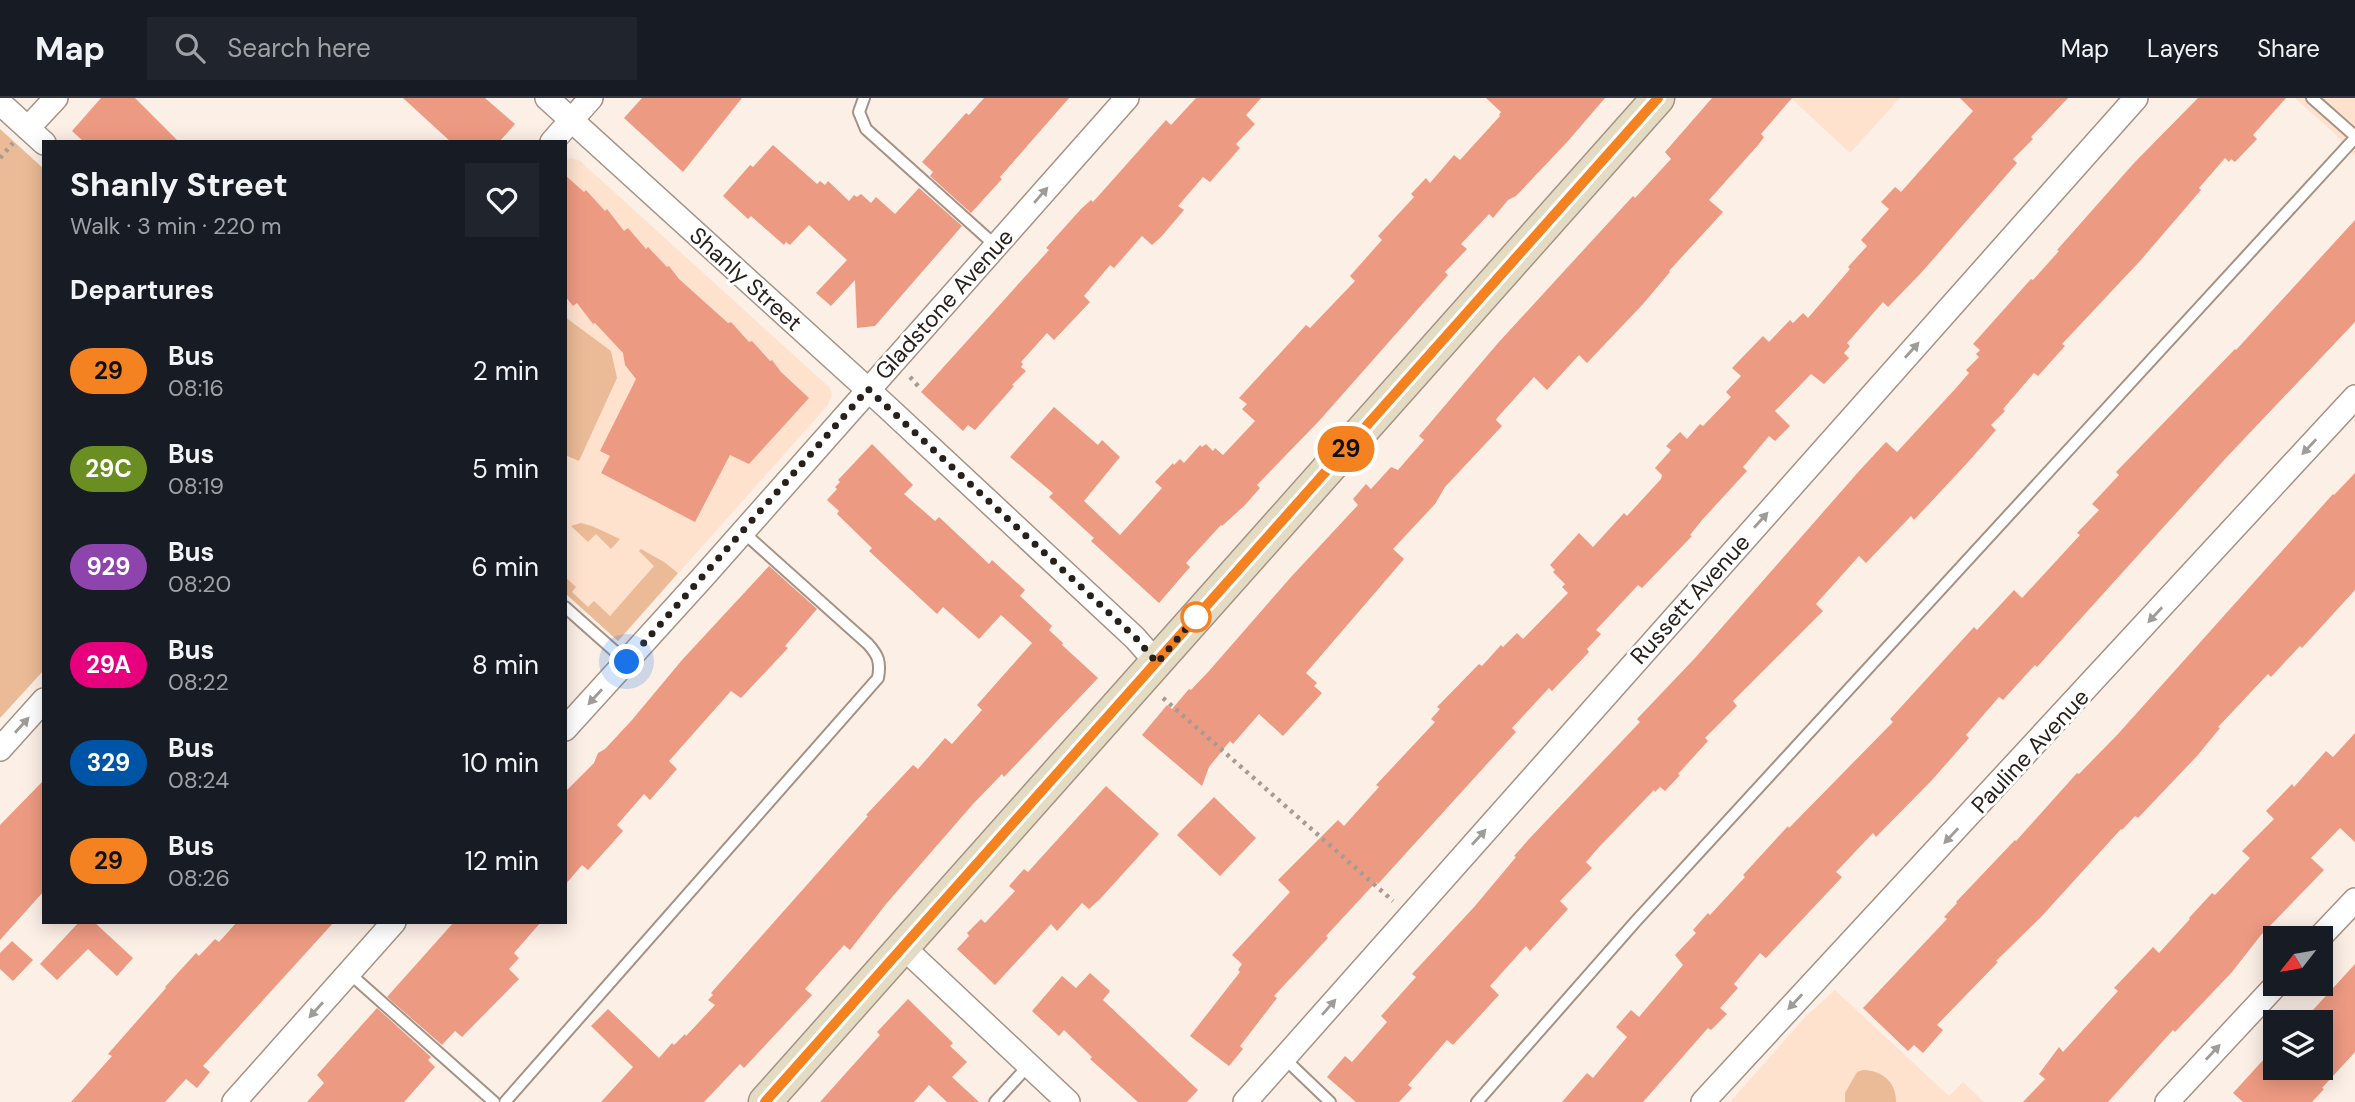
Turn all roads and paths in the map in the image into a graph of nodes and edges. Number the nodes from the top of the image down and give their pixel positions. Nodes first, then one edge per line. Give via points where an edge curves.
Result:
1 (56, 98) edge
2 (547, 98) edge
3 (591, 98) edge
4 (864, 98) edge
5 (1127, 98) edge
6 (1658, 98) edge
7 (2136, 98) edge
8 (2312, 98) edge
9 (0, 103) edge
10 (572, 120) junction
11 (29, 137) edge
12 (2355, 137) edge
13 (554, 140) edge
14 (0, 158) edge
15 (996, 246) junction
16 (909, 376) dead end
17 (919, 387) dead end
18 (868, 389) junction
19 (2355, 397) edge
20 (743, 532) junction
21 (567, 609) edge
22 (627, 662) junction
23 (1157, 663) junction
24 (1163, 698) dead end
25 (42, 702) edge
26 (567, 727) edge
27 (0, 749) edge
28 (2355, 900) edge
29 (1399, 906) dead end
30 (392, 924) edge
31 (2330, 926) edge
32 (902, 947) junction
33 (349, 973) junction
34 (2266, 996) edge
35 (1284, 1058) junction
36 (1030, 1065) junction
37 (234, 1102) edge
38 (494, 1102) edge
39 (505, 1102) edge
40 (765, 1102) edge
41 (995, 1102) edge
42 (1069, 1102) edge
43 (1245, 1102) edge
44 (1330, 1102) edge
45 (1477, 1102) edge
46 (1703, 1102) edge
47 (2167, 1102) edge

1 - 11 street
2 - 10 street, Shanly Street
3 - 10 street
4 - 15 lane via 859,112 866,129
15 -> 5 street, Gladstone Avenue
6 - 23 main road
35 -> 7 street, Russett Avenue
8 - 12 lane
9 - 11 street
10 - 13 street
10 - 18 street, Shanly Street
11 - 14 path
12 - 45 lane via 1636,921
15 - 18 street, Gladstone Avenue
16 - 17 path
18 - 20 street, Gladstone Avenue
18 - 23 street, Shanly Street via 1136,638
19 -> 46 street, Pauline Avenue
20 - 22 street, Gladstone Avenue
20 - 39 lane via 868,644 881,665 878,678
21 - 22 lane
22 -> 26 street, Gladstone Avenue
23 - 32 main road
24 - 29 path
27 -> 25 street
28 - 31 street
30 - 33 street
32 - 36 street
32 - 40 main road
33 -> 37 street
33 - 38 lane
47 -> 34 street
35 - 43 street, Russett Avenue
35 - 44 lane
36 - 41 lane
36 - 42 street

